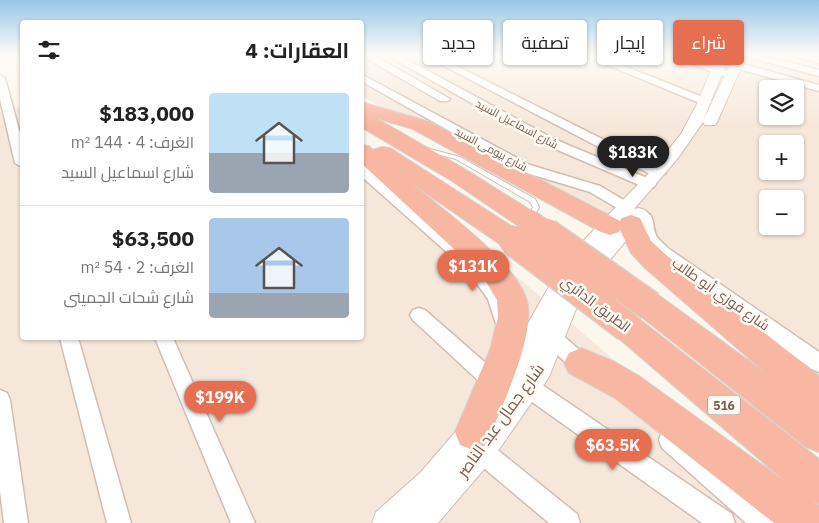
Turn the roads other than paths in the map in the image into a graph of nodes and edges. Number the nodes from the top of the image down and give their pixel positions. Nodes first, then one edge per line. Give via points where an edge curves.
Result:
1 (0, 78) edge
2 (408, 78) edge
3 (434, 78) edge
4 (471, 78) edge
5 (647, 78) edge
6 (719, 78) edge
7 (725, 78) edge
8 (788, 78) edge
9 (364, 79) edge
10 (819, 88) edge
11 (444, 99) dead end
12 (706, 102) junction
13 (364, 109) edge
14 (364, 120) edge
15 (364, 143) edge
16 (364, 154) edge
17 (20, 155) edge
18 (364, 172) edge
19 (654, 178) junction
20 (627, 218) junction
21 (521, 230) junction
22 (557, 305) junction
23 (419, 315) dead end
24 (639, 316) junction
25 (553, 339) junction
26 (70, 340) edge
27 (165, 340) edge
28 (581, 363) junction
29 (819, 363) edge
30 (490, 380) junction
31 (528, 386) junction
32 (819, 397) edge
33 (0, 400) edge
34 (819, 434) edge
35 (470, 445) junction
36 (819, 484) edge
37 (428, 520) edge
38 (16, 523) edge
39 (119, 523) edge
40 (243, 523) edge
41 (387, 523) edge
42 (568, 523) edge
43 (723, 523) edge
44 (764, 523) edge
45 (808, 523) edge

1 - 17 street
2 - 11 street
3 - 19 street, شارع اسماعيل السيد via 566,150
4 - 19 street
5 - 12 street
6 - 12 street
7 - 20 street via 718,108 698,140 664,187
8 - 10 street
9 - 20 street, شارع بيومى السيد via 525,168 594,190
12 - 19 street via 688,136
13 - 20 highway via 404,119
14 - 21 highway, الطريق الدائري / 516 via 412,146
15 - 21 highway, الطريق الدائري / 516 via 422,178
16 - 35 highway via 492,268 507,288 513,304 514,323 508,344
18 - 30 street via 473,266 487,282 503,314 504,328
19 - 20 street
20 - 22 street via 593,267
20 - 29 street, شارع فوزي أبو طالب via 647,221 649,238 663,253
20 - 32 highway via 640,246 655,261
21 - 24 highway, الطريق الدائري / 516, bridge
22 - 25 street, شارع جمال عبد الناصر
22 - 35 street, شارع جمال عبد الناصر
23 - 30 street
24 - 34 highway, الطريق الدائري / 516
24 - 36 highway, الطريق الدائري / 516
25 - 28 street
25 - 31 street, شارع جمال عبد الناصر via 540,369
26 - 39 street
27 - 40 street
28 - 44 street
28 - 45 highway via 628,387
30 - 35 street
31 - 35 street, شارع جمال عبد الناصر
31 - 43 street
33 - 38 street
35 - 37 street, شارع جمال عبد الناصر
35 - 41 street, شارع جمال عبد الناصر
35 - 42 street

